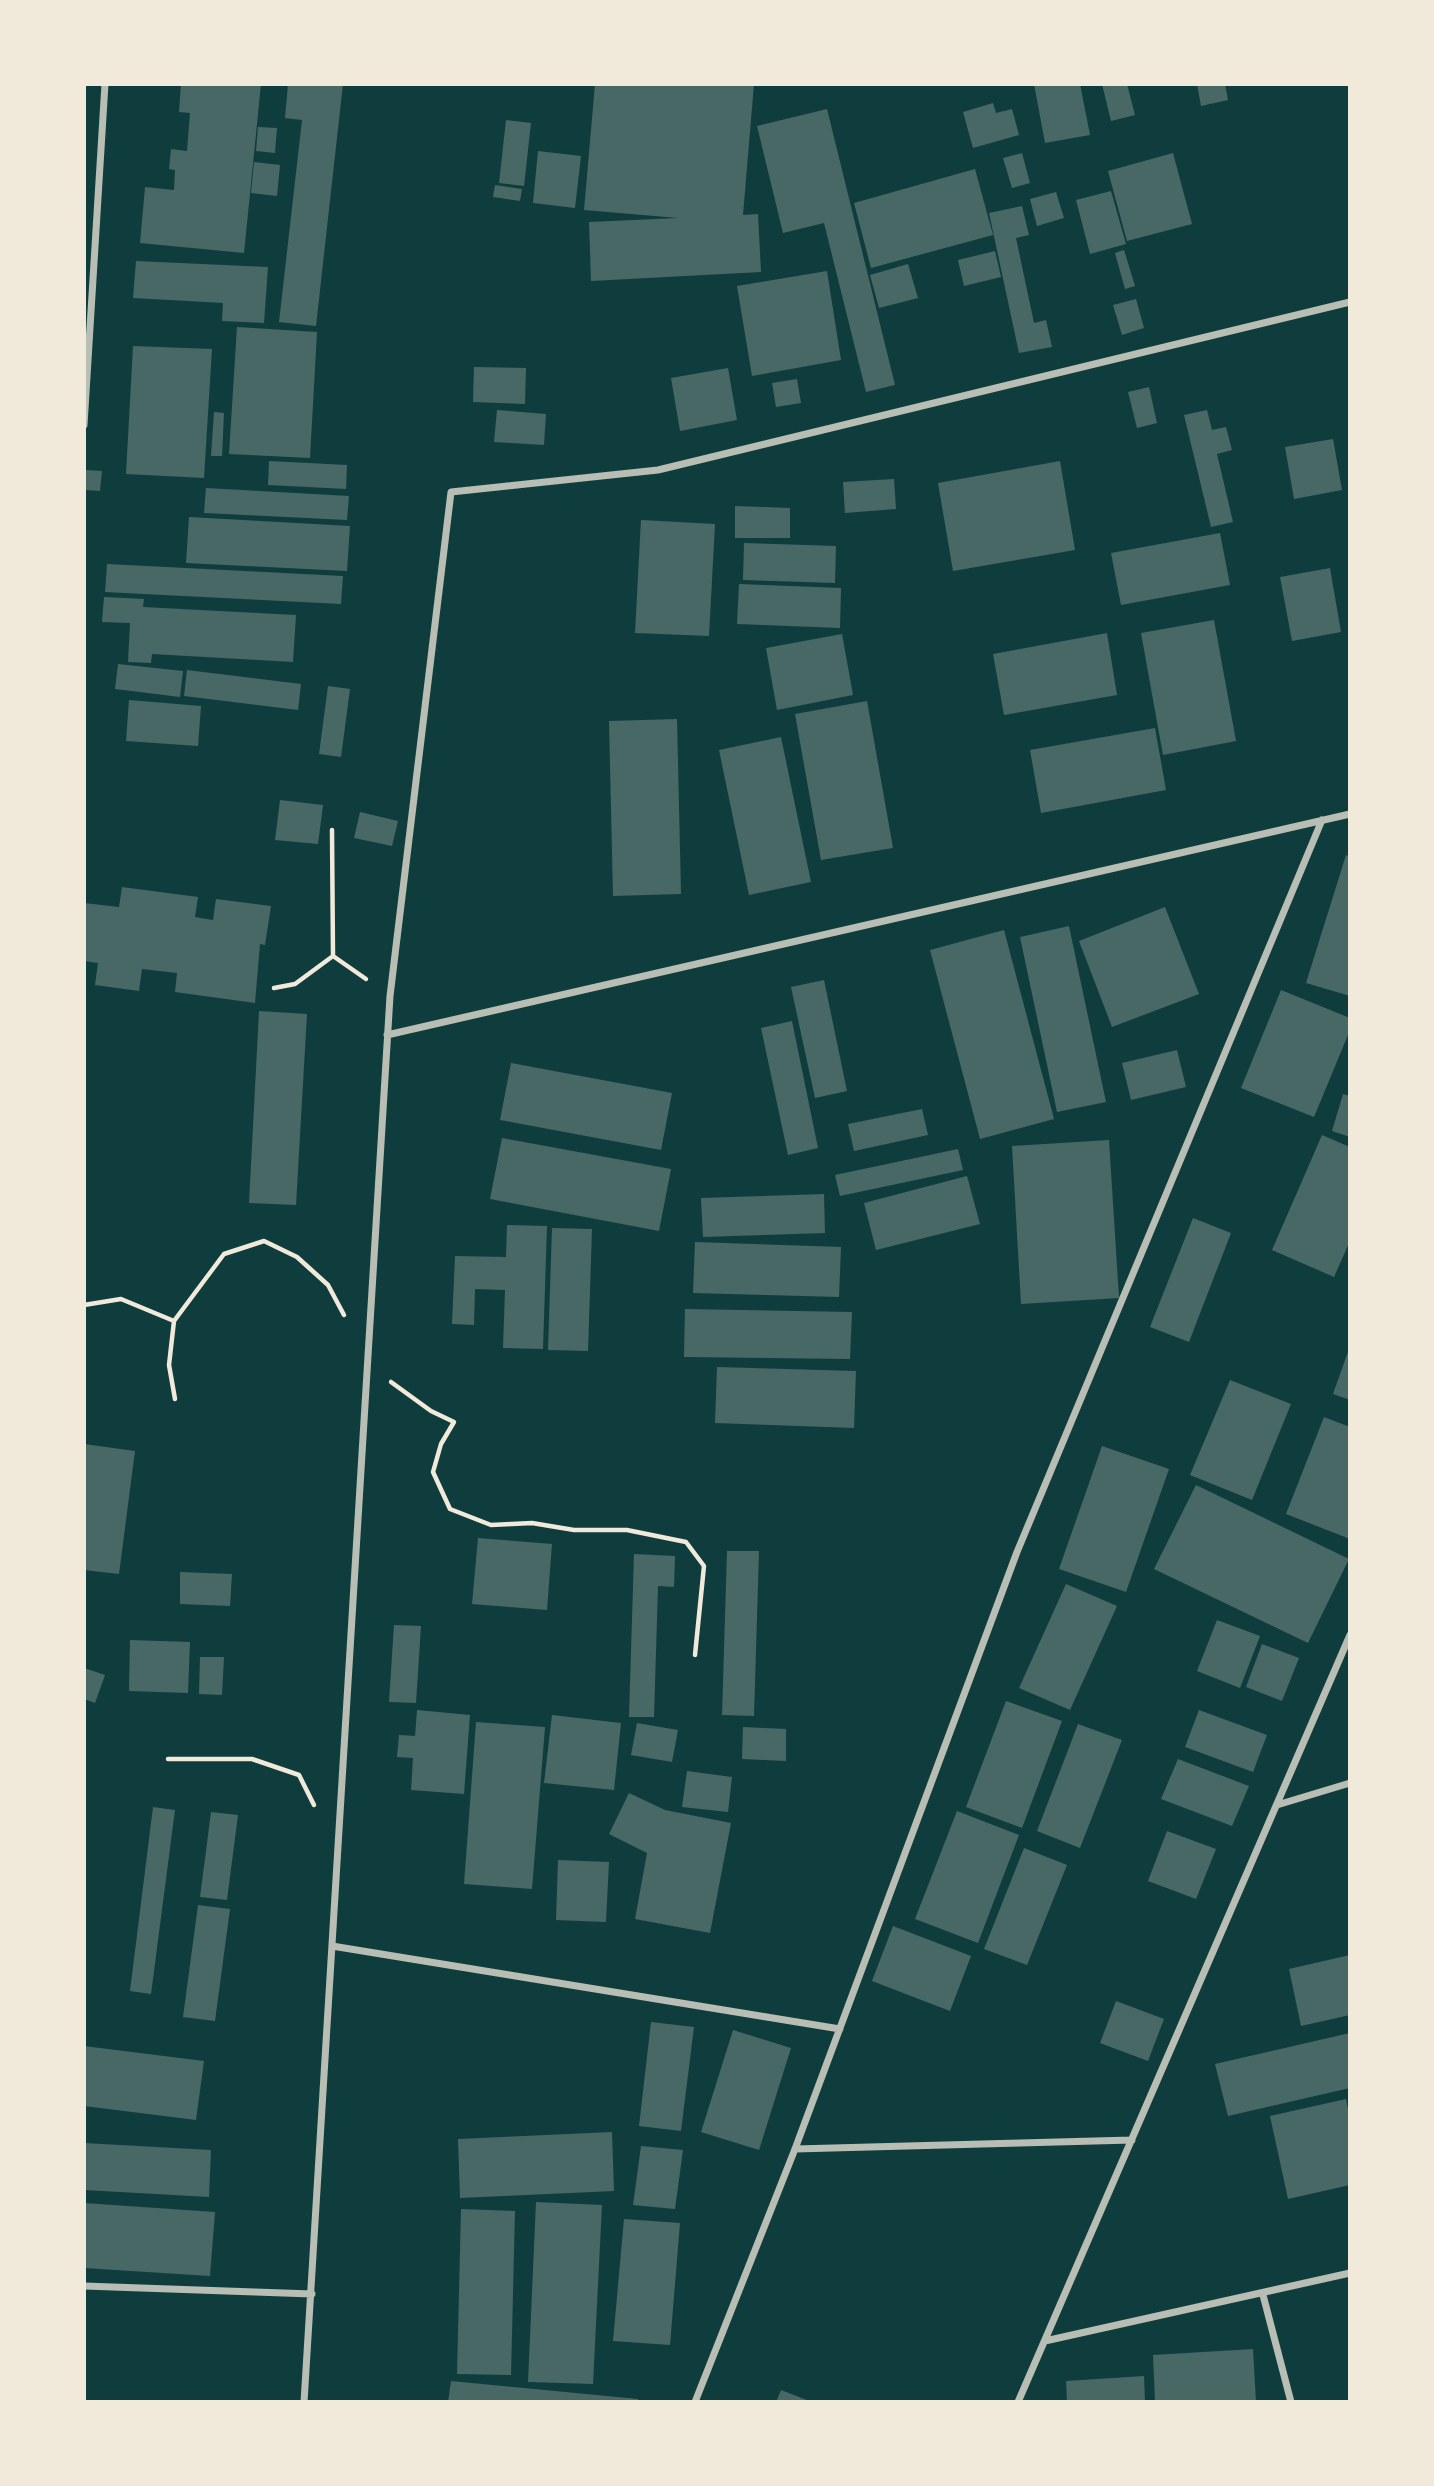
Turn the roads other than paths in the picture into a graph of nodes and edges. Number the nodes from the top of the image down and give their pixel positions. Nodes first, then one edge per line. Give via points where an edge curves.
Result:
1 (104, 84) edge
2 (1350, 302) edge
3 (84, 425) edge
4 (1350, 814) edge
5 (1322, 820) junction
6 (387, 1035) junction
7 (1350, 1635) edge
8 (1350, 1783) edge
9 (1277, 1805) junction
10 (332, 1946) junction
11 (840, 2029) junction
12 (1132, 2140) junction
13 (795, 2149) junction
14 (1350, 2273) edge
15 (84, 2286) edge
16 (312, 2294) junction
17 (1263, 2295) junction
18 (1045, 2341) junction
19 (304, 2402) edge
20 (695, 2402) edge
21 (1018, 2402) edge
22 (1291, 2402) edge

1 - 3 street
2 - 6 street via 658,470 451,492
4 - 5 street
5 - 6 street
5 - 11 street via 1017,1552
6 - 10 street
7 - 9 street
8 - 9 street
9 - 12 street
10 - 11 street
10 - 16 street
11 - 13 street
12 - 13 street
12 - 18 street
13 - 20 street
14 - 17 street
15 - 16 street
16 - 19 street
17 - 18 street
17 - 22 street
18 - 21 street

